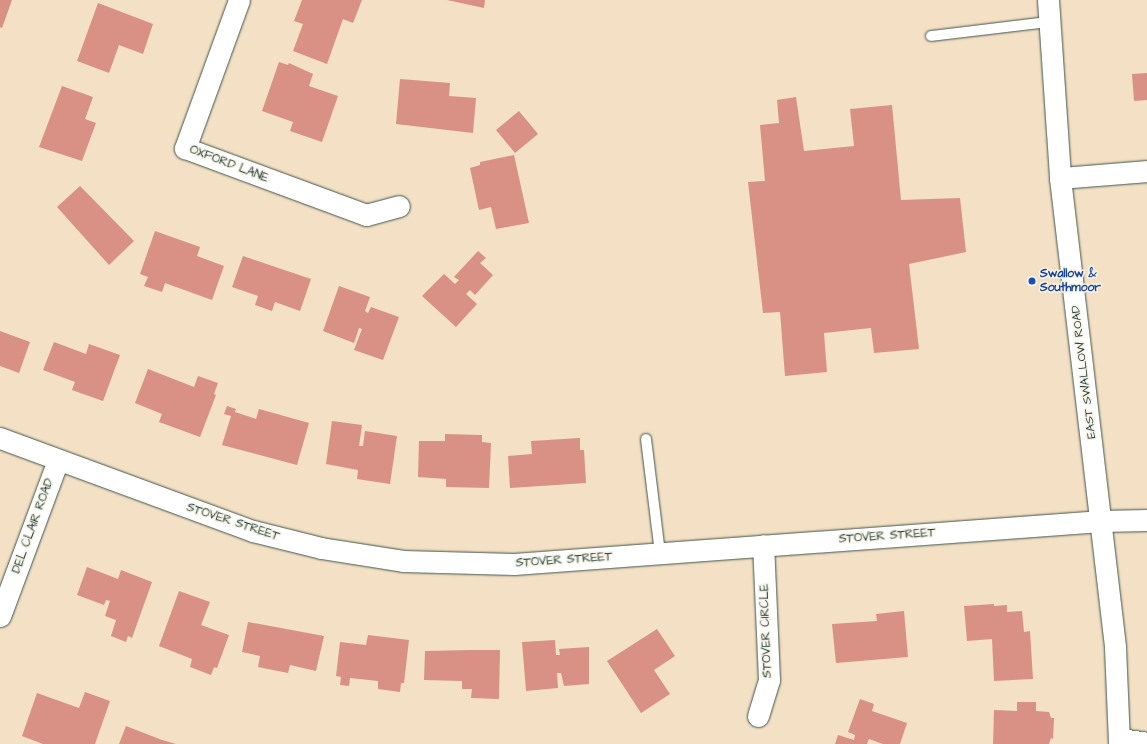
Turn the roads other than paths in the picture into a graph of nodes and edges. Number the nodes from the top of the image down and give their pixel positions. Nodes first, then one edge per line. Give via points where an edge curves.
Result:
1 (239, 0) edge
2 (1048, 0) edge
3 (1049, 22) junction
4 (931, 36) dead end
5 (1147, 171) edge
6 (1060, 178) junction
7 (399, 206) dead end
8 (0, 438) edge
9 (646, 439) dead end
10 (58, 460) junction
11 (1147, 520) edge
12 (1101, 521) junction
13 (763, 545) junction
14 (660, 553) junction
15 (0, 616) edge
16 (758, 716) dead end
17 (1120, 741) edge
18 (1147, 743) edge

1 - 7 street, OXFORD LANE via 184,148 366,215
2 - 3 street, EAST SWALLOW ROAD
3 - 4 lane
3 - 6 street, EAST SWALLOW ROAD
5 - 6 street
6 - 12 street, EAST SWALLOW ROAD
8 - 10 street, STOVER STREET
9 - 14 lane
10 - 14 street, STOVER STREET via 253,531 328,549 403,561 514,564
10 - 15 street, DEL CLAIR ROAD
11 - 12 street, STOVER STREET
12 - 13 street, STOVER STREET
12 - 17 street, EAST SWALLOW ROAD via 1115,647
13 - 14 street, STOVER STREET
13 - 16 street, STOVER CIRCLE via 769,680
17 - 18 street

